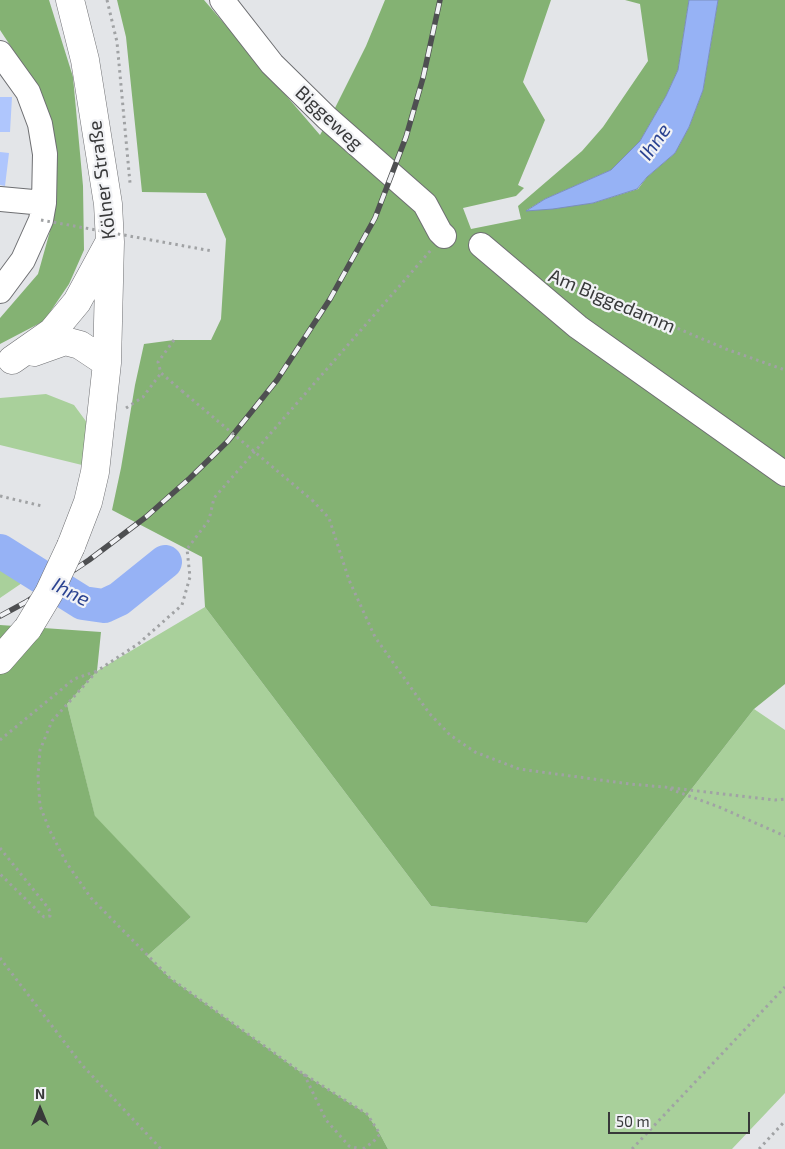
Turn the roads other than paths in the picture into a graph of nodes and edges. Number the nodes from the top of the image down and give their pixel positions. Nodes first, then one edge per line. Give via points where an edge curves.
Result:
1 (70, 0) edge
2 (222, 0) edge
3 (0, 53) edge
4 (0, 199) edge
5 (43, 211) junction
6 (442, 234) road end
7 (110, 242) junction
8 (481, 245) dead end
9 (0, 291) edge
10 (6, 362) edge
11 (107, 363) junction
12 (785, 474) edge
13 (0, 660) edge

1 - 7 main road, Kölner Straße via 85,60 108,204
2 - 6 street, Biggeweg via 272,64 327,118 425,204
3 - 5 street via 28,92 40,124 45,154
4 - 5 street
5 - 9 street via 23,260
7 - 10 main road via 77,302 52,332
7 - 11 main road, Kölner Straße
8 - 12 street via 578,327
10 - 11 main road via 65,341 80,344
11 - 13 main road, Kölner Straße, bridge via 95,472 82,519 49,594 28,628

